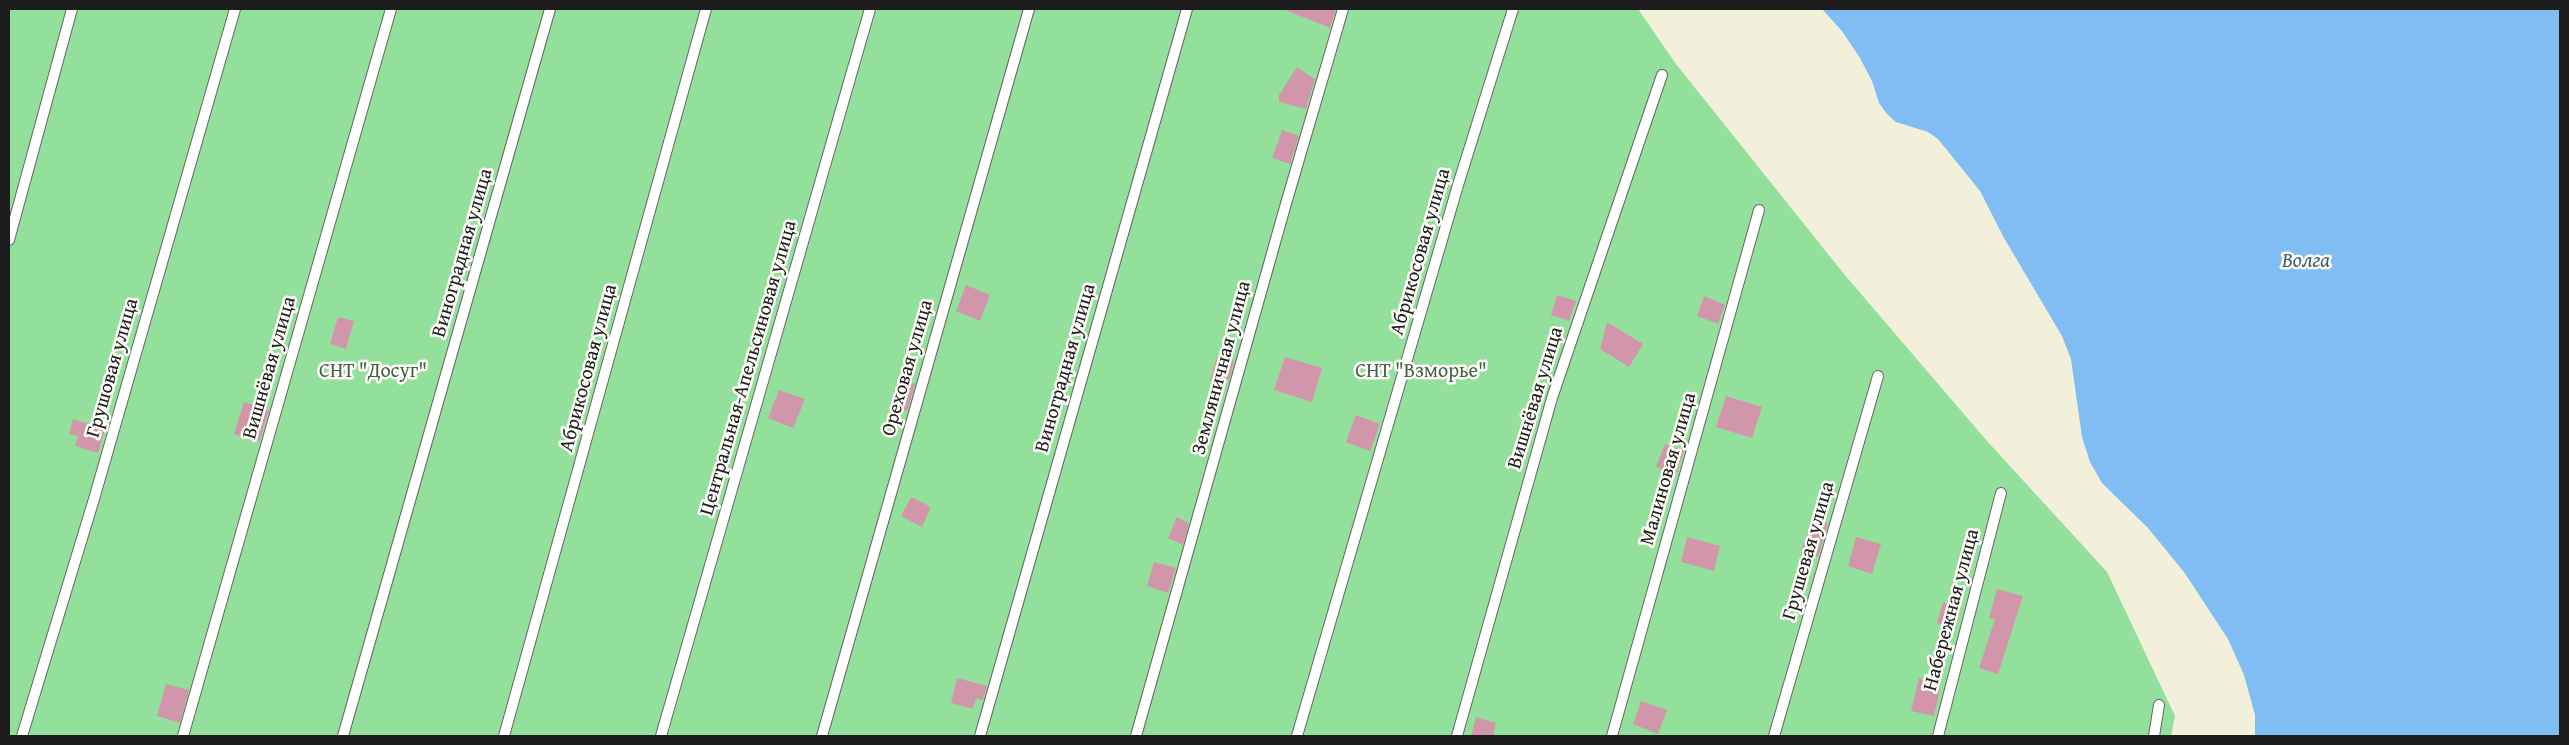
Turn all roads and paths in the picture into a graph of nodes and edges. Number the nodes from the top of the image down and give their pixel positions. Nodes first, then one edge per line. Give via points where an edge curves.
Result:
1 (72, 9) edge
2 (235, 9) edge
3 (391, 9) edge
4 (550, 9) edge
5 (706, 9) edge
6 (870, 9) edge
7 (1029, 9) edge
8 (1186, 9) edge
9 (1343, 9) edge
10 (1513, 9) edge
11 (1662, 76) dead end
12 (1760, 210) dead end
13 (9, 240) edge
14 (1878, 376) dead end
15 (2001, 493) dead end
16 (2159, 705) dead end
17 (22, 736) edge
18 (183, 736) edge
19 (343, 736) edge
20 (504, 736) edge
21 (661, 736) edge
22 (822, 736) edge
23 (980, 736) edge
24 (1136, 736) edge
25 (1297, 736) edge
26 (1457, 736) edge
27 (1612, 736) edge
28 (1774, 736) edge
29 (1938, 736) edge
30 (2154, 736) edge

1 - 13 lane
2 - 17 lane, Грушовая улица via 94,500
3 - 18 lane, Вишнёвая улица
4 - 19 lane, Виноградная улица
5 - 20 lane, Абрикосовая улица
6 - 21 lane, Центральная-Апельсиновая улица
7 - 22 lane, Ореховая улица
8 - 23 lane, Виноградная улица
9 - 24 lane, Земляничная улица
10 - 25 lane, Абрикосовая улица
11 - 26 lane, Вишнёвая улица via 1552,398
12 - 27 lane, Малиновая улица
14 - 28 lane, Грушевая улица
15 - 29 lane, Набережная улица
16 - 30 lane

